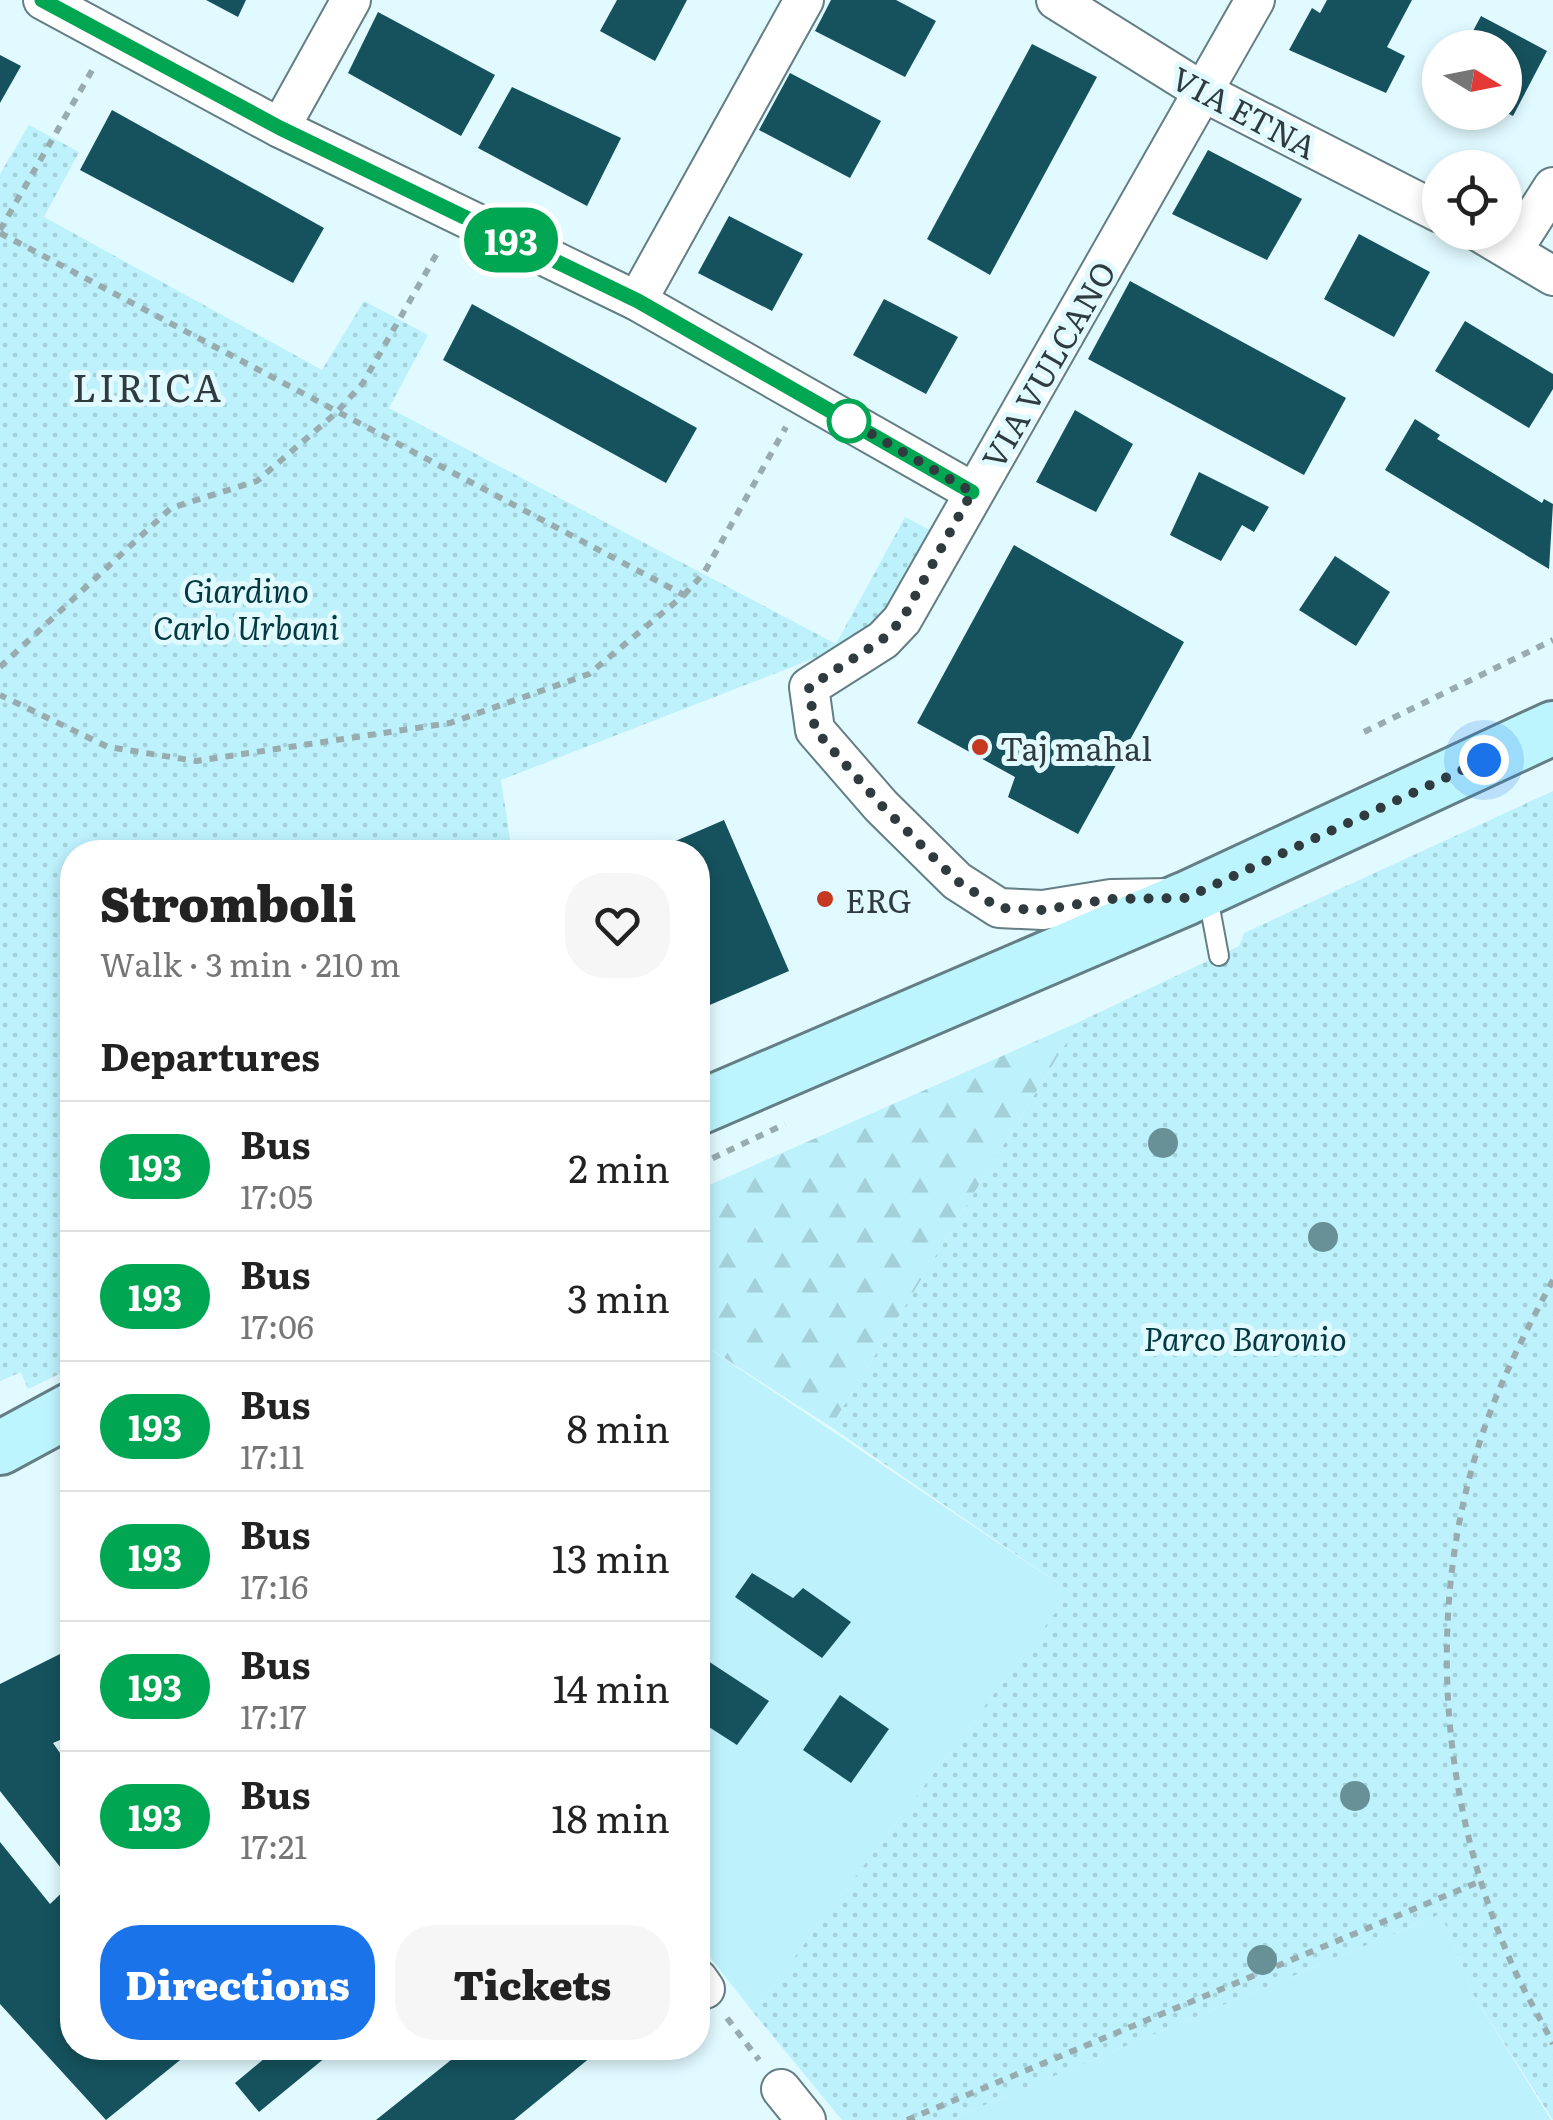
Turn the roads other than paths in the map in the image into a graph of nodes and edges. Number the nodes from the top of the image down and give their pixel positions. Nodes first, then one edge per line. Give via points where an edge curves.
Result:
1 (42, 0) edge
2 (350, 0) edge
3 (804, 0) edge
4 (1056, 0) edge
5 (1254, 0) edge
6 (1204, 92) junction
7 (280, 128) junction
8 (1553, 187) edge
9 (1422, 204) edge
10 (1522, 236) edge
11 (1513, 250) edge
12 (1553, 276) edge
13 (638, 301) junction
14 (972, 492) junction
15 (1553, 728) edge
16 (1197, 893) junction
17 (1218, 956) dead end
18 (710, 1103) edge
19 (60, 1416) edge
20 (0, 1448) edge
21 (781, 2089) road end
22 (806, 2120) edge

1 - 7 street
2 - 7 street
3 - 13 street
4 - 6 street, VIA ETNA
5 - 6 street, VIA VULCANO
6 - 9 street, VIA ETNA
6 - 14 street, VIA VULCANO
7 - 13 street
8 - 10 street
11 - 12 street
13 - 14 street
14 - 16 street, VIA VULCANO via 902,620 809,687 815,730 957,881 999,908 1042,910
15 - 16 main road
16 - 17 lane
16 - 18 main road
19 - 20 main road
21 - 22 street

